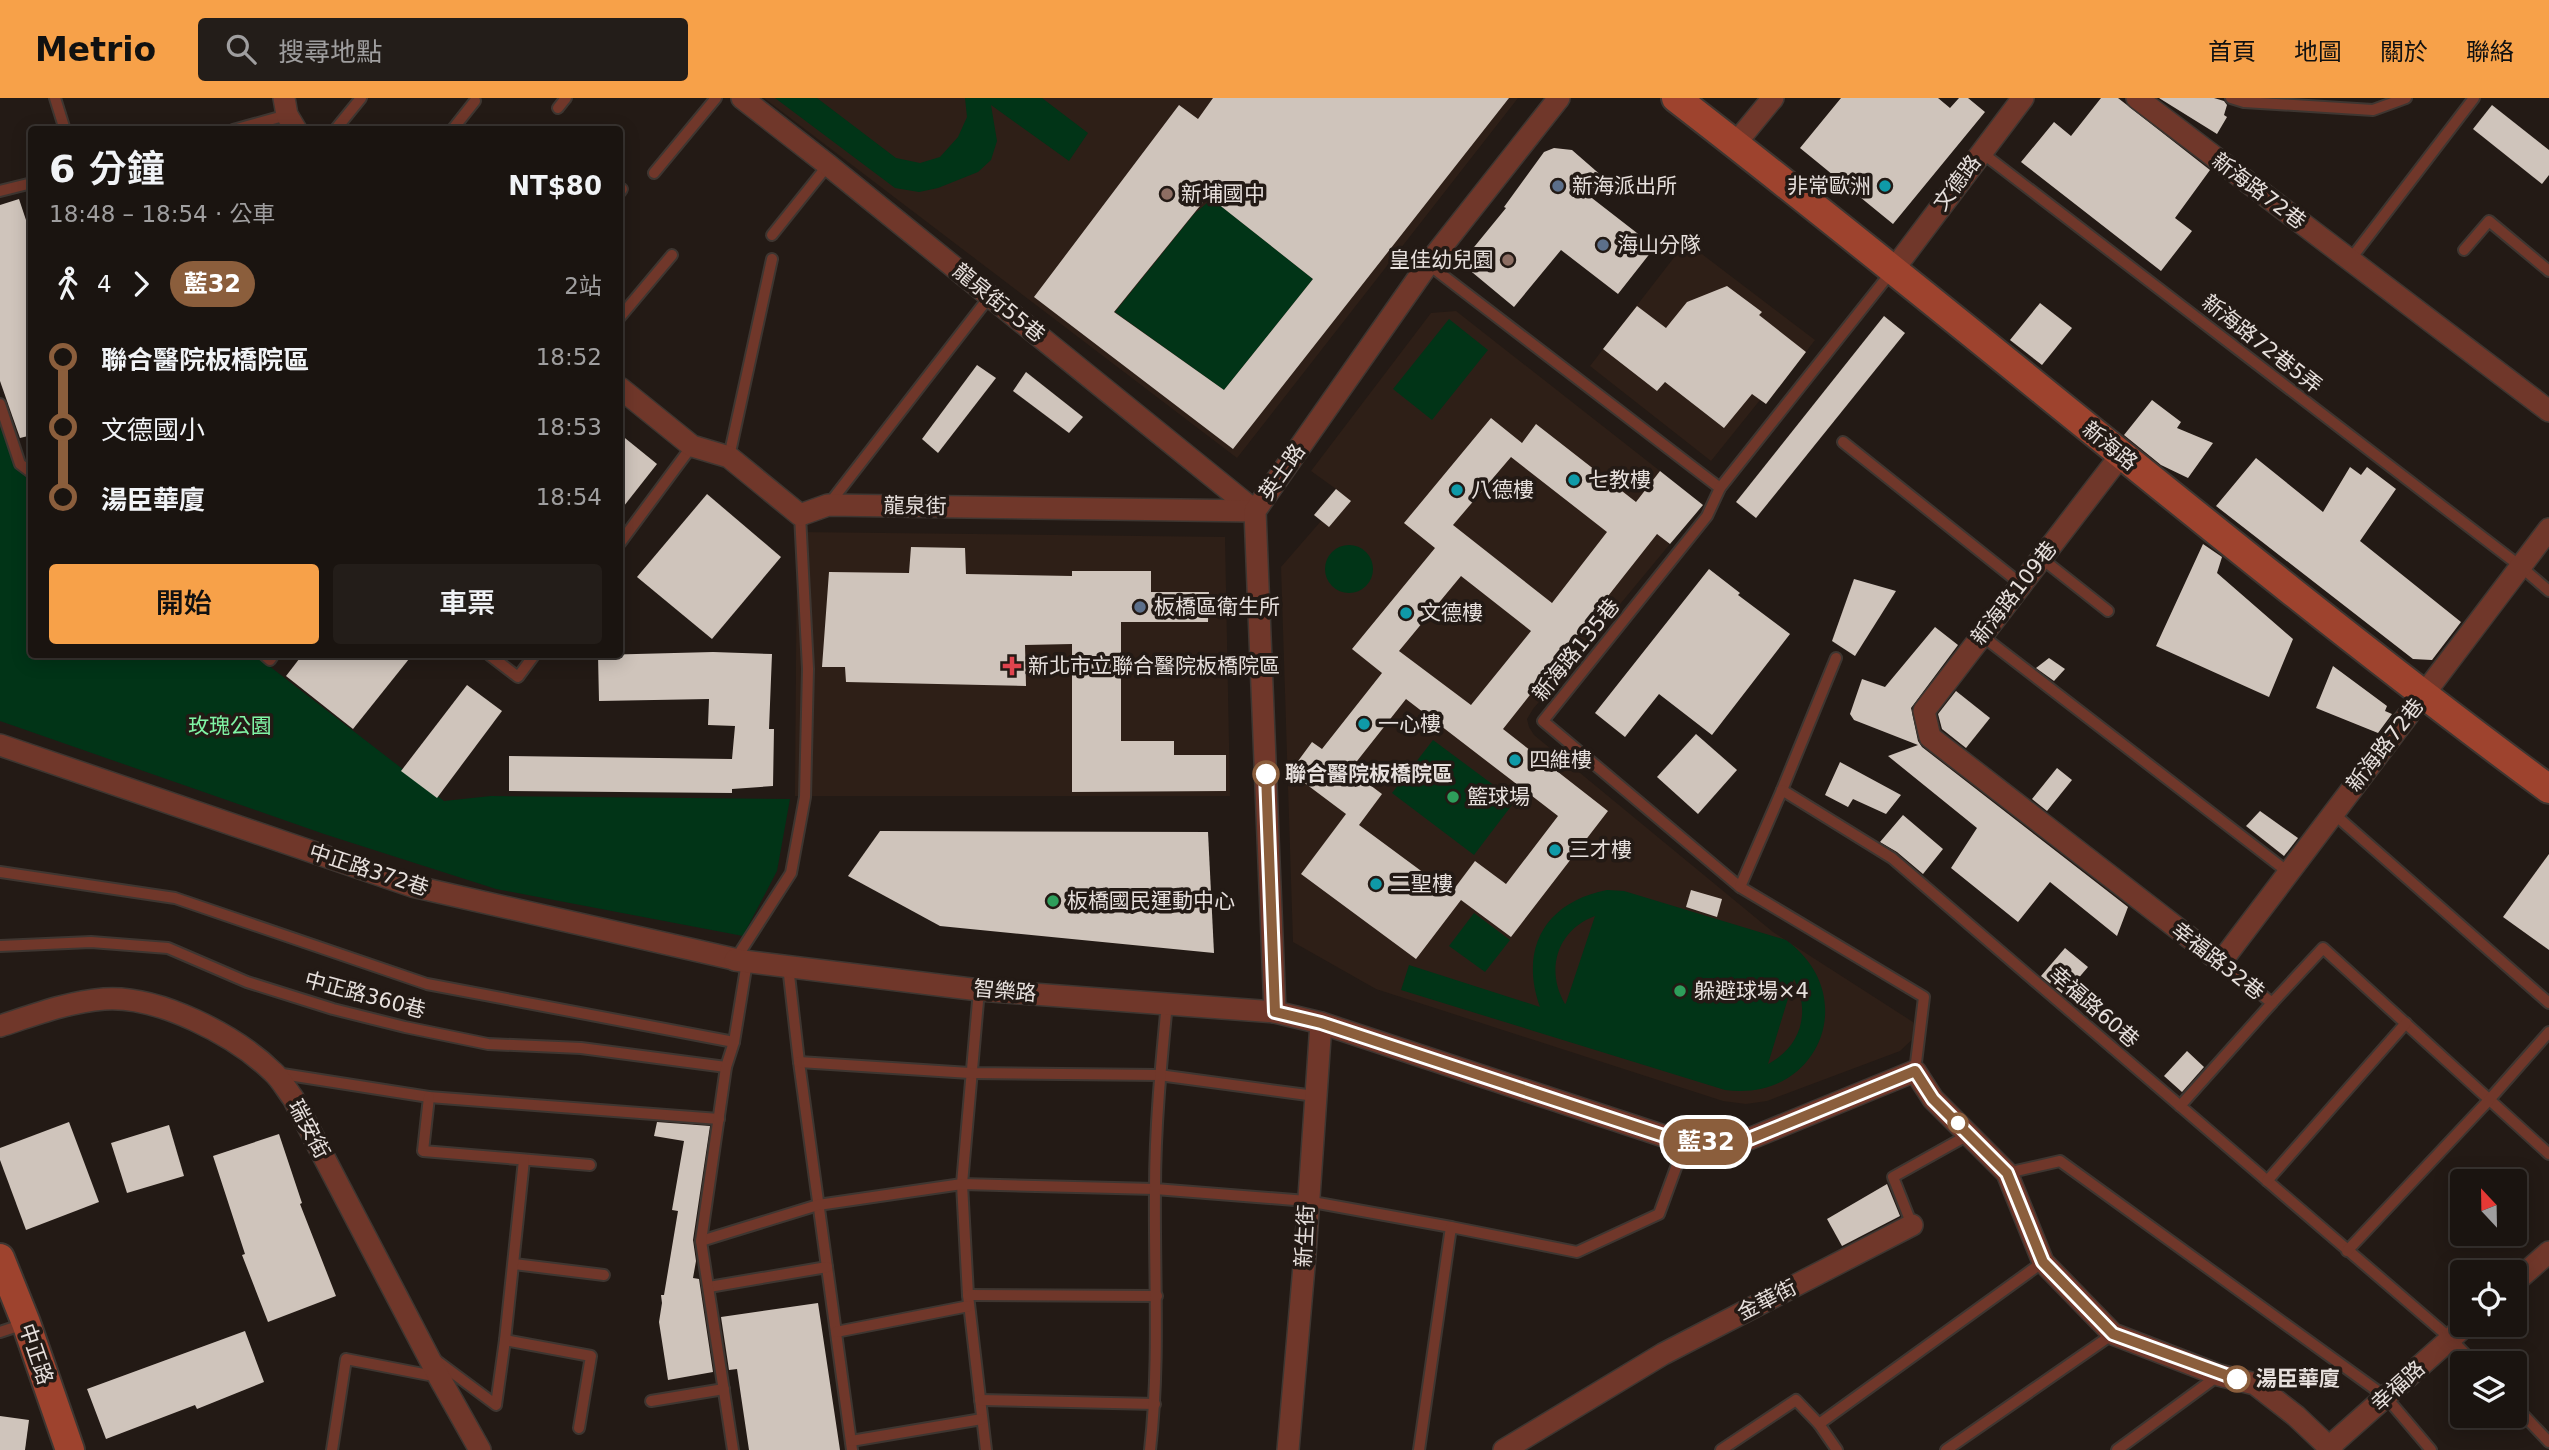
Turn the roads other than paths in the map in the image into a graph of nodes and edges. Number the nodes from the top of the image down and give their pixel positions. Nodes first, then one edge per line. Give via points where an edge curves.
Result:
1 (55, 98) edge
2 (361, 98) edge
3 (566, 98) edge
4 (716, 98) edge
5 (742, 98) edge
6 (1559, 98) edge
7 (1676, 98) edge
8 (1773, 98) edge
9 (2023, 98) edge
10 (2137, 98) edge
11 (2231, 98) edge
12 (2406, 98) edge
13 (2474, 98) edge
14 (475, 101) dead end
15 (558, 108) dead end
16 (289, 114) edge
17 (64, 126) edge
18 (247, 126) edge
19 (338, 126) edge
20 (455, 126) edge
21 (1735, 144) junction
22 (1980, 152) junction
23 (828, 165) junction
24 (653, 173) dead end
25 (28, 184) edge
26 (0, 191) edge
27 (772, 235) dead end
28 (2464, 250) dead end
29 (672, 255) dead end
30 (772, 259) dead end
31 (2350, 260) junction
32 (1428, 264) junction
33 (1894, 269) junction
34 (2549, 271) edge
35 (990, 296) junction
36 (623, 313) edge
37 (623, 390) edge
38 (0, 404) edge
39 (2549, 411) edge
40 (1843, 442) dead end
41 (692, 446) junction
42 (2121, 455) junction
43 (729, 457) junction
44 (28, 470) edge
45 (1720, 488) junction
46 (828, 505) junction
47 (1255, 511) junction
48 (800, 515) junction
49 (2549, 529) edge
50 (623, 539) edge
51 (2041, 558) junction
52 (2520, 566) junction
53 (2021, 584) junction
54 (2549, 591) edge
55 (2108, 611) dead end
56 (1981, 635) junction
57 (493, 658) edge
58 (532, 658) edge
59 (1836, 658) dead end
60 (2423, 696) junction
61 (1930, 737) joint
62 (0, 745) edge
63 (2549, 789) edge
64 (1782, 790) junction
65 (2333, 813) junction
66 (0, 872) edge
67 (2288, 872) junction
68 (1740, 887) junction
69 (0, 946) edge
70 (741, 961) junction
71 (2221, 962) junction
72 (788, 966) junction
73 (979, 990) junction
74 (1167, 1003) junction
75 (2272, 1003) junction
76 (2549, 1003) edge
77 (1275, 1012) junction
78 (1321, 1023) junction
79 (2406, 1023) junction
80 (0, 1026) edge
81 (2549, 1032) edge
82 (734, 1042) junction
83 (799, 1062) junction
84 (726, 1067) junction
85 (1915, 1071) junction
86 (274, 1072) junction
87 (970, 1073) junction
88 (1159, 1076) junction
89 (1315, 1096) junction
90 (429, 1097) junction
91 (2489, 1100) junction
92 (2180, 1106) junction
93 (719, 1119) junction
94 (1970, 1133) junction
95 (1685, 1143) junction
96 (2549, 1154) edge
97 (524, 1160) junction
98 (590, 1165) dead end
99 (2007, 1173) junction
100 (2267, 1181) junction
101 (962, 1184) junction
102 (1155, 1189) junction
103 (1307, 1201) junction
104 (818, 1205) junction
105 (1912, 1224) joint
106 (1451, 1227) junction
107 (701, 1241) junction
108 (2347, 1251) junction
109 (2549, 1252) edge
110 (0, 1258) edge
111 (2043, 1262) junction
112 (514, 1264) junction
113 (827, 1267) junction
114 (2527, 1271) edge
115 (604, 1275) dead end
116 (709, 1287) junction
117 (1157, 1296) junction
118 (969, 1300) junction
119 (2450, 1325) edge
120 (13, 1328) edge
121 (836, 1332) junction
122 (2113, 1334) junction
123 (2451, 1337) edge
124 (505, 1340) junction
125 (429, 1355) junction
126 (2220, 1375) junction
127 (439, 1377) junction
128 (724, 1388) junction
129 (2386, 1397) junction
130 (980, 1400) junction
131 (651, 1401) dead end
132 (1155, 1404) junction
133 (982, 1419) junction
134 (2527, 1419) edge
135 (1819, 1424) junction
136 (579, 1428) dead end
137 (2549, 1442) edge
138 (851, 1446) edge
139 (2330, 1448) edge
140 (70, 1450) edge
141 (332, 1450) edge
142 (480, 1450) edge
143 (733, 1450) edge
144 (986, 1450) edge
145 (1150, 1450) edge
146 (1288, 1450) edge
147 (1419, 1450) edge
148 (1504, 1450) edge
149 (1721, 1450) edge
150 (1837, 1450) edge
151 (1946, 1450) edge
152 (2117, 1450) edge
153 (2431, 1450) edge

1 - 17 lane
2 - 19 lane
3 - 15 lane
4 - 24 lane
5 - 23 street, 龍泉街55巷
6 - 32 street, 英士路
7 - 21 street, 新海路
8 - 21 street
9 - 22 street, 文德路
10 - 31 street, 新海路72巷
11 - 12 lane via 2374,110
13 - 31 lane
14 - 20 lane
16 - 18 lane
21 - 33 street, 新海路
22 - 33 street, 文德路
22 - 52 lane, 新海路72巷5弄
23 - 27 lane
23 - 35 street, 龍泉街55巷
25 - 26 lane
28 - 34 lane via 2489,221
29 - 36 lane
30 - 43 lane
31 - 39 street, 新海路72巷
32 - 45 lane
32 - 47 street, 英士路
33 - 42 street, 新海路
33 - 45 lane, 新海路135巷
35 - 46 lane
35 - 47 street, 龍泉街55巷
37 - 41 street
38 - 44 lane via 20,464
40 - 53 lane
41 - 43 street
41 - 50 lane
42 - 51 street, 新海路109巷
42 - 60 street, 新海路
43 - 48 street
45 - 68 lane, 新海路135巷 via 1707,516 1543,721
46 - 47 street, 龍泉街
46 - 48 street, 龍泉街
47 - 77 street, 英士路
48 - 70 lane via 808,669 805,797 791,873
49 - 52 street, 新海路72巷
51 - 53 street, 新海路109巷
51 - 55 lane
52 - 54 lane, 新海路72巷5弄
52 - 60 street, 新海路72巷
53 - 56 street, 新海路109巷
56 - 61 street, 新海路109巷 via 1924,710
56 - 67 lane
57 - 58 lane via 518,677
59 - 64 lane
60 - 63 street, 新海路
60 - 65 street, 新海路72巷
61 - 71 street, 幸福路32巷
62 - 70 street, 中正路372巷 via 412,886
64 - 68 lane
64 - 92 lane, 幸福路60巷 via 1892,859
65 - 67 street, 新海路72巷
65 - 76 lane
66 - 82 lane via 176,898 427,984
67 - 71 street, 新海路72巷
68 - 85 lane, 新海路135巷 via 1924,997
69 - 84 lane, 中正路360巷 via 91,942 168,948 247,982 405,1027 488,1044 581,1048
70 - 72 street, 智樂路
70 - 82 lane
71 - 75 lane, 幸福路32巷
72 - 73 street, 智樂路
72 - 83 lane
73 - 74 street, 智樂路
73 - 87 lane
74 - 77 street, 智樂路
74 - 88 lane
75 - 79 lane, 幸福路32巷 via 2323,948
75 - 92 lane
77 - 78 street, 智樂路
78 - 89 street, 新生街
78 - 95 street, 智樂路
79 - 91 lane, 幸福路32巷
79 - 100 lane
80 - 86 street, 瑞安街 via 65,1005 140,1000 224,1035
81 - 91 lane
82 - 84 lane
83 - 87 lane
83 - 104 lane
84 - 93 lane
85 - 94 street via 1933,1099
85 - 95 street via 1749,1139
86 - 90 lane
86 - 125 street, 瑞安街 via 293,1098
87 - 88 lane
87 - 101 lane
88 - 89 lane
88 - 102 lane
89 - 103 street, 新生街
90 - 93 lane
90 - 97 lane via 423,1151
91 - 96 lane, 幸福路32巷
91 - 108 lane
92 - 100 lane, 幸福路60巷
93 - 107 lane
94 - 99 street
94 - 105 lane, 金華街 via 1893,1177
95 - 106 lane via 1659,1214 1577,1252
97 - 98 lane
97 - 112 lane
99 - 111 street
99 - 129 lane via 2060,1161
100 - 108 lane, 幸福路60巷
101 - 102 lane
101 - 104 lane
101 - 118 lane
102 - 103 lane
102 - 117 lane
103 - 106 lane
103 - 146 street, 新生街
104 - 107 lane
104 - 113 lane
105 - 148 street, 金華街 via 1663,1354
106 - 147 lane
107 - 116 lane
108 - 119 lane, 幸福路60巷
109 - 114 street
110 - 120 street, 中正路
111 - 122 street
111 - 135 lane
112 - 115 lane
112 - 124 lane
113 - 116 lane
113 - 121 lane
116 - 128 lane
117 - 118 lane
117 - 132 lane
118 - 121 lane
118 - 130 lane
120 - 140 street, 中正路
121 - 138 lane
122 - 126 street
122 - 151 lane
123 - 129 street, 幸福路
124 - 125 lane via 496,1405
124 - 136 lane via 591,1356
125 - 127 street, 瑞安街
126 - 139 street via 2255,1384
126 - 152 lane
127 - 141 lane via 346,1359
127 - 142 street, 瑞安街
128 - 131 lane
128 - 143 lane
129 - 139 street, 幸福路
129 - 153 lane
130 - 132 lane
130 - 133 lane
132 - 145 lane
133 - 138 lane
133 - 144 lane
134 - 137 lane
135 - 149 lane via 1796,1400
135 - 150 lane

